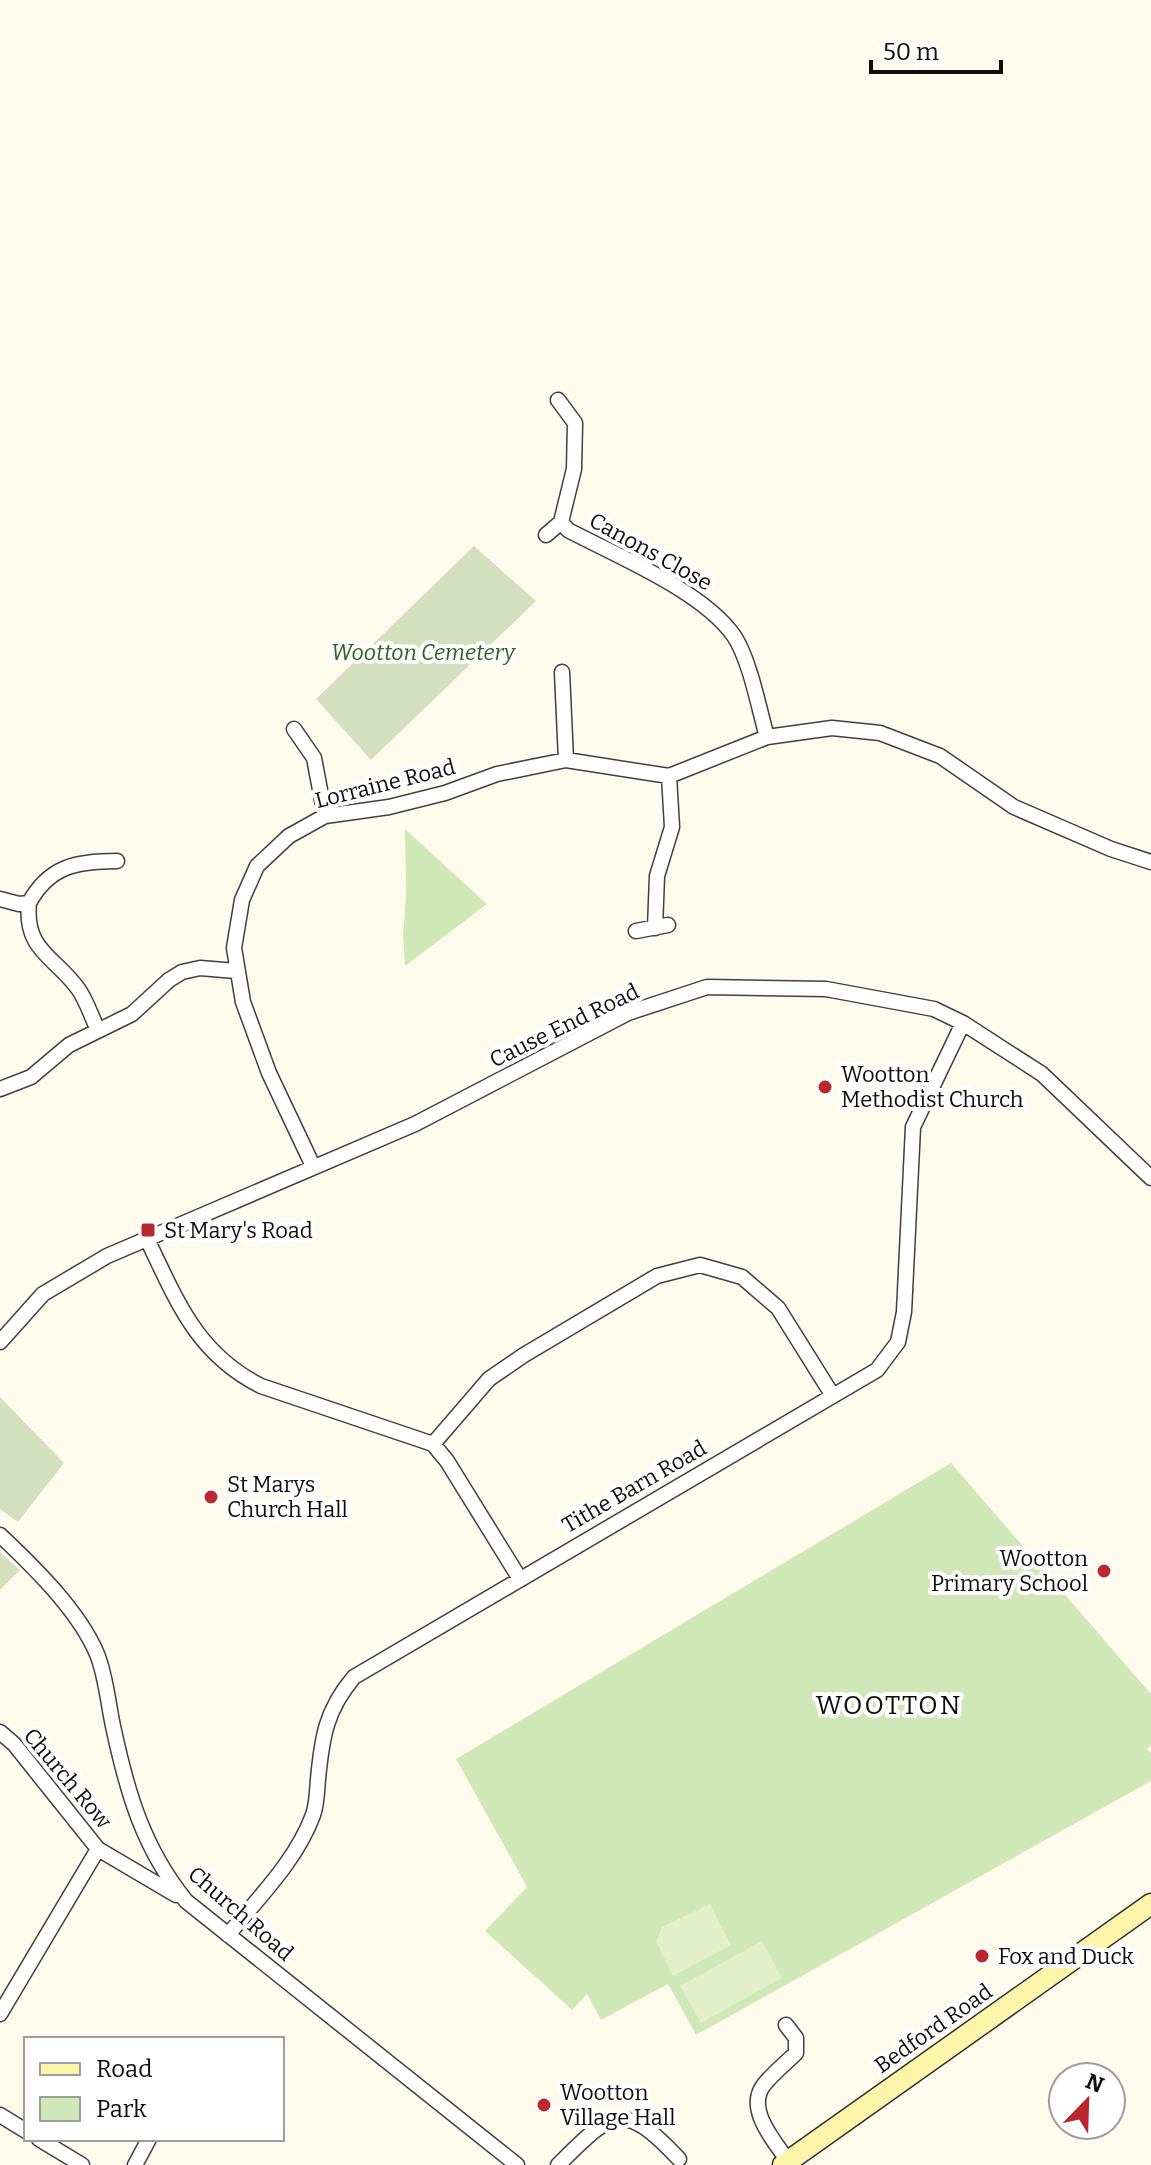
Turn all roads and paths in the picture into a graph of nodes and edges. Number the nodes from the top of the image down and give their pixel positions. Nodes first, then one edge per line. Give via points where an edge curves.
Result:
1 (558, 400) dead end
2 (561, 522) junction
3 (546, 535) dead end
4 (562, 672) dead end
5 (294, 729) dead end
6 (767, 737) junction
7 (566, 760) junction
8 (669, 776) junction
9 (325, 816) junction
10 (117, 861) dead end
11 (1151, 862) edge
12 (0, 899) edge
13 (29, 903) junction
14 (636, 931) dead end
15 (236, 971) junction
16 (963, 1023) junction
17 (98, 1030) junction
18 (0, 1089) edge
19 (313, 1166) junction
20 (1151, 1178) edge
21 (147, 1239) junction
22 (0, 1342) edge
23 (833, 1396) junction
24 (433, 1444) junction
25 (0, 1535) edge
26 (520, 1579) junction
27 (0, 1732) edge
28 (98, 1849) junction
29 (152, 1852) junction
30 (128, 1866) junction
31 (186, 1901) junction
32 (1151, 1904) edge
33 (228, 1935) junction
34 (0, 2014) edge
35 (786, 2025) dead end
36 (0, 2115) edge
37 (24, 2130) edge
38 (42, 2141) edge
39 (148, 2141) edge
40 (679, 2159) dead end
41 (786, 2163) edge
42 (513, 2164) edge
43 (82, 2165) edge
44 (135, 2165) edge
45 (558, 2165) edge

1 - 2 street, Canons Close via 575,423 574,469
2 - 3 street
2 - 6 street, Canons Close via 710,609 736,638
4 - 7 street
5 - 9 street via 314,758
6 - 8 street
6 - 11 street via 832,728 880,733 940,756 1014,807
7 - 8 street, Lorraine Road
7 - 9 street, Lorraine Road via 497,774 389,807
8 - 14 street via 672,827 657,876 661,926
9 - 15 street, Lorraine Road via 289,836 257,866 242,900
10 - 13 street via 89,861 52,873
12 - 13 street
13 - 17 street via 31,936 80,991
15 - 17 street via 182,972 132,1014
15 - 19 street, Lorraine Road via 269,1073
16 - 19 street, Cause End Road via 934,1009 826,989 707,987 628,1013 415,1124
16 - 20 street, Cause End Road via 1042,1074
16 - 23 street, Tithe Barn Road via 913,1127 898,1342 877,1370
17 - 18 street via 69,1045 31,1077
19 - 21 street, Cause End Road
21 - 22 street, Cause End Road via 43,1294
21 - 24 street via 181,1310 215,1356 237,1374
23 - 24 street via 778,1308 742,1277 700,1265 657,1276 514,1362 489,1379
23 - 26 street, Tithe Barn Road
24 - 26 street
25 - 29 street, Church Road via 52,1589 97,1654 121,1763
26 - 33 street, Tithe Barn Road via 377,1661 339,1695 321,1747 314,1813 296,1853
27 - 28 street, Church Row
28 - 30 street, Church Row
28 - 34 street
29 - 30 street
29 - 31 street, Church Road
30 - 31 street, Church Row
31 - 33 street, Church Road
32 - 41 street, Bedford Road
33 - 42 street, Church Road
35 - 41 street via 796,2038 796,2053 761,2088 759,2105 762,2125
36 - 37 street
38 - 43 street
39 - 44 street
40 - 45 street via 639,2121 615,2119 591,2132

